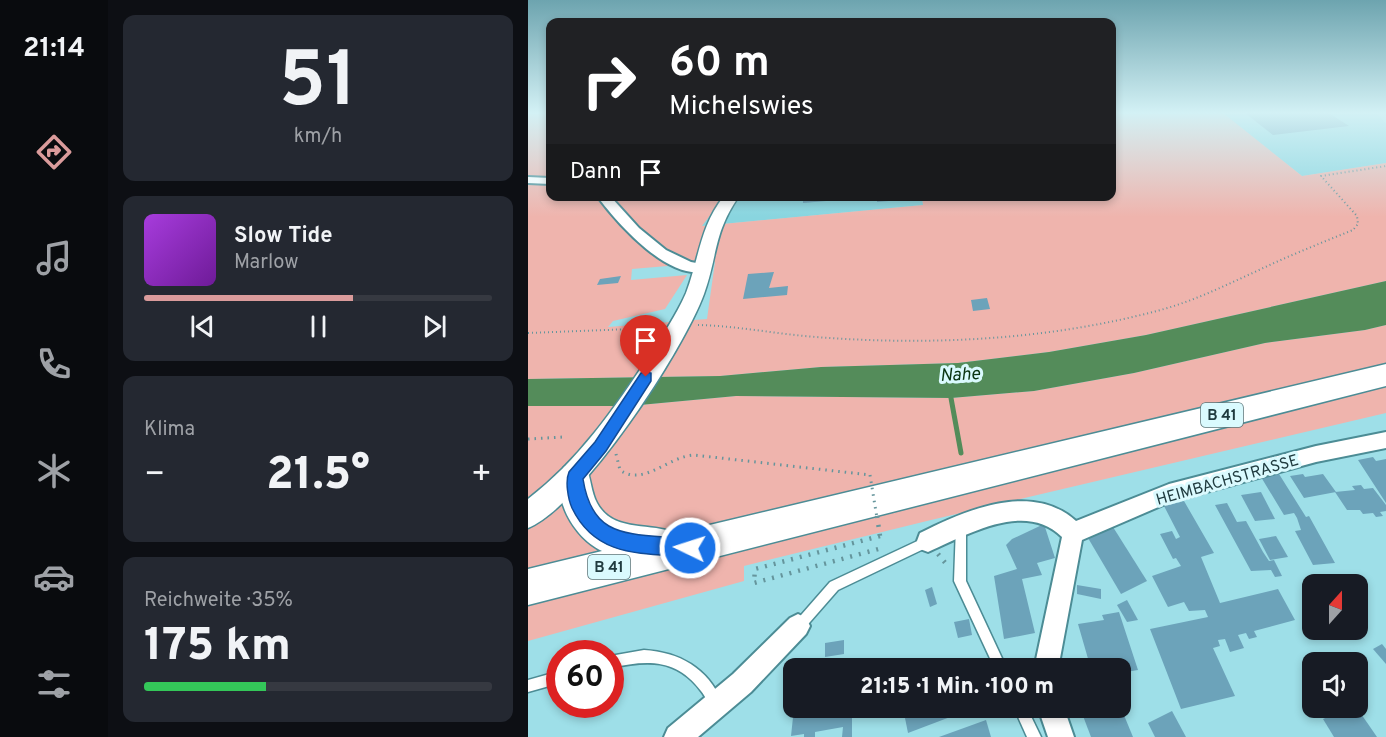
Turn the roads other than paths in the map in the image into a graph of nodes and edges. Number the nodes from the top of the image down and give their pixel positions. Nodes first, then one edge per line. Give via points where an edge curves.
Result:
1 (528, 180) edge
2 (546, 181) edge
3 (608, 201) edge
4 (729, 201) edge
5 (702, 268) junction
6 (1386, 375) edge
7 (1386, 440) edge
8 (575, 477) junction
9 (528, 515) edge
10 (961, 526) junction
11 (1073, 533) junction
12 (928, 541) joint
13 (690, 548) junction
14 (528, 587) edge
15 (798, 626) joint
16 (996, 658) edge
17 (1048, 658) edge
18 (624, 659) edge
19 (546, 681) edge
20 (528, 686) edge
21 (716, 702) junction
22 (1025, 718) edge
23 (1054, 718) edge
24 (677, 737) edge
25 (1034, 737) edge
26 (1061, 737) edge

1 - 2 street
3 - 5 street via 657,249 687,267
4 - 5 street via 710,228
5 - 8 street via 695,293 610,447
6 - 13 main road, B 41
7 - 11 street, HEIMBACHSTRASSE via 1316,454 1169,493
8 - 9 street
8 - 13 main road via 582,513 596,530 622,542
10 - 11 street via 1029,511 1048,514
10 - 12 street
10 - 16 lane via 960,581
11 - 17 street
12 - 15 lane via 834,586
13 - 14 main road, B 41
15 - 21 street via 742,683
18 - 21 lane via 670,658 690,667
19 - 20 lane
21 - 24 street
22 - 25 lane
23 - 26 street

